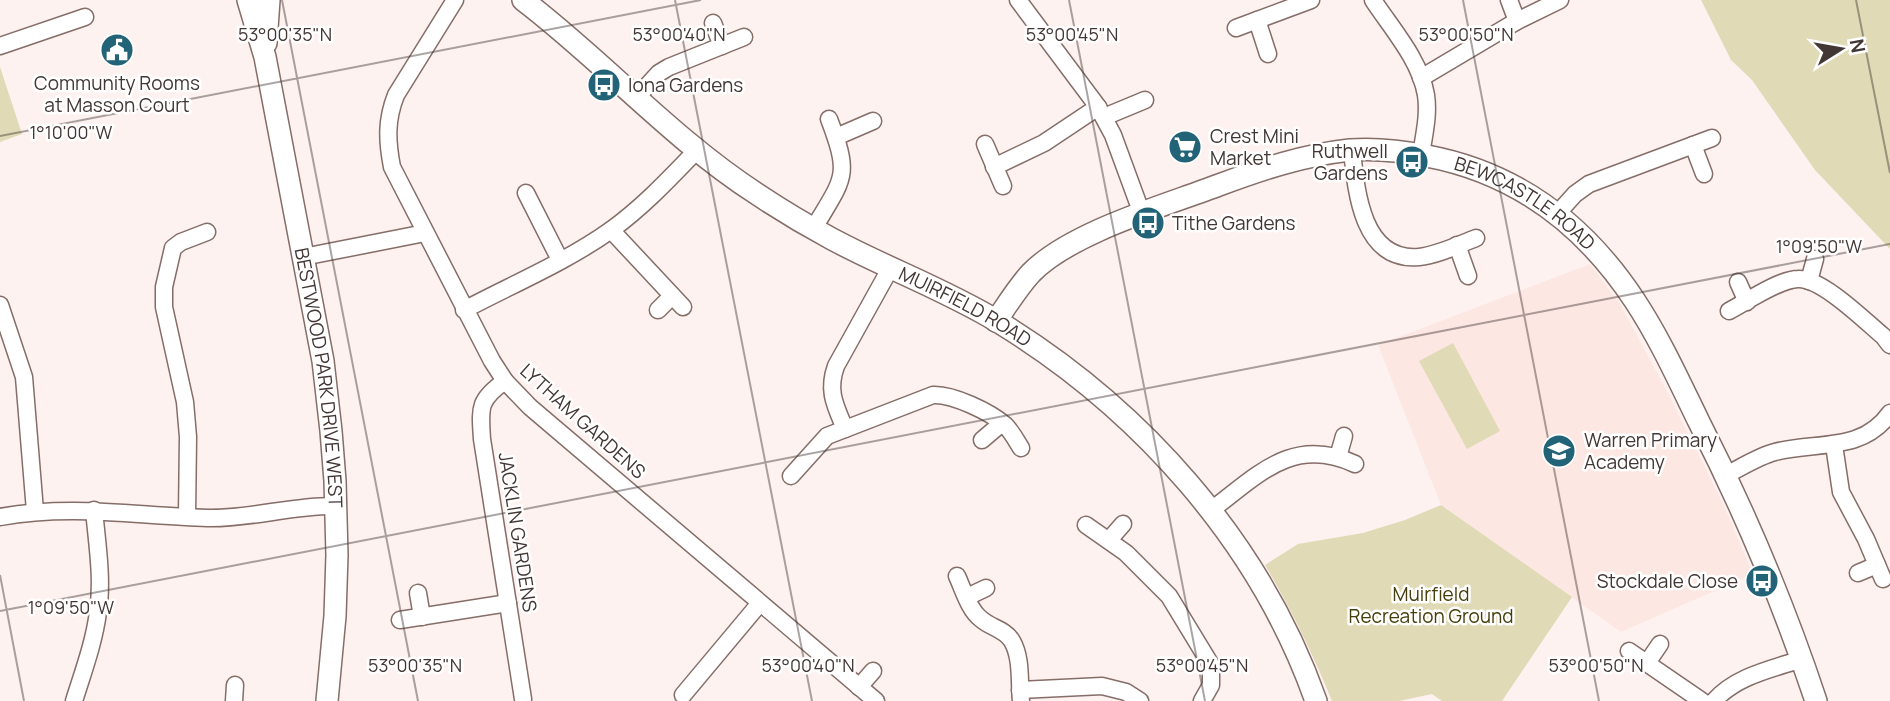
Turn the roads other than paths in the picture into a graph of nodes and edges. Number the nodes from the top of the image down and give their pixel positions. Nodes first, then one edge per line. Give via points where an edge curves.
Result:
1 (248, 0) edge
2 (269, 0) edge
3 (455, 0) edge
4 (523, 0) edge
5 (1018, 0) edge
6 (1311, 0) edge
7 (1373, 0) edge
8 (1509, 0) edge
9 (1560, 0) edge
10 (85, 17) dead end
11 (1257, 20) junction
12 (1517, 21) junction
13 (713, 23) dead end
14 (1236, 28) dead end
15 (744, 37) dead end
16 (0, 46) edge
17 (722, 46) junction
18 (1269, 54) dead end
19 (265, 57) junction
20 (1421, 78) junction
21 (637, 97) junction
22 (1145, 100) dead end
23 (1101, 112) junction
24 (829, 119) dead end
25 (873, 121) dead end
26 (836, 137) junction
27 (1712, 138) dead end
28 (985, 144) dead end
29 (1693, 145) junction
30 (698, 149) junction
31 (1352, 150) junction
32 (1420, 155) junction
33 (994, 167) junction
34 (1704, 174) dead end
35 (1003, 186) dead end
36 (526, 193) dead end
37 (1142, 214) junction
38 (1557, 214) junction
39 (814, 228) junction
40 (611, 230) junction
41 (207, 232) dead end
42 (425, 233) junction
43 (1476, 238) dead end
44 (1457, 245) junction
45 (303, 257) junction
46 (1815, 259) dead end
47 (560, 260) junction
48 (891, 267) junction
49 (1468, 276) dead end
50 (1809, 281) junction
51 (1738, 282) dead end
52 (1747, 302) junction
53 (0, 305) edge
54 (464, 310) junction
55 (658, 310) dead end
56 (1729, 311) dead end
57 (996, 321) junction
58 (1890, 345) edge
59 (505, 381) junction
60 (1890, 413) edge
61 (1002, 423) junction
62 (845, 429) junction
63 (1344, 436) dead end
64 (982, 440) dead end
65 (1834, 445) junction
66 (1021, 448) dead end
67 (1338, 457) junction
68 (1354, 464) dead end
69 (1726, 475) junction
70 (791, 476) dead end
71 (336, 506) junction
72 (94, 510) junction
73 (34, 511) junction
74 (1210, 511) junction
75 (187, 516) junction
76 (0, 517) edge
77 (1086, 524) dead end
78 (1123, 524) dead end
79 (1109, 540) junction
80 (1858, 573) dead end
81 (957, 576) dead end
82 (986, 588) dead end
83 (418, 593) dead end
84 (967, 597) junction
85 (508, 603) junction
86 (760, 603) junction
87 (422, 617) junction
88 (400, 620) dead end
89 (1660, 644) dead end
90 (1629, 651) dead end
91 (1802, 659) junction
92 (1647, 663) junction
93 (873, 671) dead end
94 (859, 687) junction
95 (683, 695) dead end
96 (1021, 696) edge
97 (523, 699) edge
98 (76, 701) edge
99 (327, 701) edge
100 (876, 701) edge
101 (1140, 701) edge
102 (1202, 701) edge
103 (1316, 701) edge
104 (1702, 701) edge
105 (1714, 701) edge
106 (1816, 701) edge

1 - 19 street, BESTWOOD PARK DRIVE WEST
2 - 19 street, BESTWOOD PARK DRIVE WEST
3 - 42 street, LYTHAM GARDENS via 390,111 387,145 392,167
4 - 21 street, MUIRFIELD ROAD
5 - 23 street
6 - 11 street
7 - 20 street
8 - 12 street
9 - 12 street
10 - 16 street
11 - 14 street
11 - 18 street
12 - 20 street
13 - 17 street
15 - 17 street
17 - 21 street via 669,67
19 - 45 street, BESTWOOD PARK DRIVE WEST
20 - 32 street via 1427,121
21 - 30 street, MUIRFIELD ROAD
22 - 23 street
23 - 33 street
23 - 37 street
24 - 26 street
25 - 26 street
26 - 39 street via 843,159 842,176
27 - 29 street
28 - 33 street
29 - 34 street
29 - 38 street via 1589,184
30 - 39 street, MUIRFIELD ROAD via 754,192
30 - 40 street
31 - 32 street, BEWCASTLE ROAD
31 - 37 street, BEWCASTLE ROAD via 1264,168
31 - 44 street via 1362,210 1380,245 1420,257
32 - 38 street, BEWCASTLE ROAD via 1491,174
33 - 35 street
36 - 47 street
37 - 57 street, BEWCASTLE ROAD via 1046,260
38 - 69 street, BEWCASTLE ROAD via 1637,303
39 - 48 street, MUIRFIELD ROAD
40 - 47 street
40 - 55 street via 678,302
41 - 75 street via 173,248 164,287 164,307 185,402
42 - 45 street
42 - 54 street, LYTHAM GARDENS
43 - 44 street
44 - 49 street
45 - 71 street, BESTWOOD PARK DRIVE WEST via 323,362
46 - 50 street
47 - 54 street
48 - 57 street, MUIRFIELD ROAD
48 - 62 street via 830,381
50 - 52 street via 1787,281
50 - 58 street
51 - 52 street
52 - 56 street
53 - 73 street via 27,394
54 - 59 street, LYTHAM GARDENS
57 - 74 street, MUIRFIELD ROAD via 1049,355 1114,407 1181,474
59 - 85 street, JACKLIN GARDENS via 491,390 480,411
59 - 86 street, LYTHAM GARDENS
60 - 65 street via 1867,436
61 - 62 street via 940,394
61 - 64 street
61 - 66 street
62 - 70 street via 827,436
63 - 67 street
65 - 69 street via 1773,452
65 - 80 street via 1842,492 1880,572
67 - 68 street
67 - 74 street via 1310,455 1279,461
69 - 91 street, BEWCASTLE ROAD
71 - 75 street via 309,505 238,517
71 - 99 street, BESTWOOD PARK DRIVE WEST via 335,616
72 - 73 street
72 - 75 street
72 - 98 street via 99,611
73 - 76 street
74 - 103 street, MUIRFIELD ROAD via 1277,614
77 - 79 street
78 - 79 street
79 - 102 street via 1162,587 1209,660 1211,685
81 - 84 street
82 - 84 street
83 - 87 street
84 - 96 street via 975,614 1013,643
85 - 87 street
85 - 97 street, JACKLIN GARDENS
86 - 94 street, LYTHAM GARDENS
86 - 95 street
87 - 88 street
89 - 92 street
90 - 92 street
91 - 105 street via 1739,681
91 - 106 street, BEWCASTLE ROAD
92 - 104 street
93 - 94 street
94 - 100 street, LYTHAM GARDENS
96 - 101 street via 1102,686

